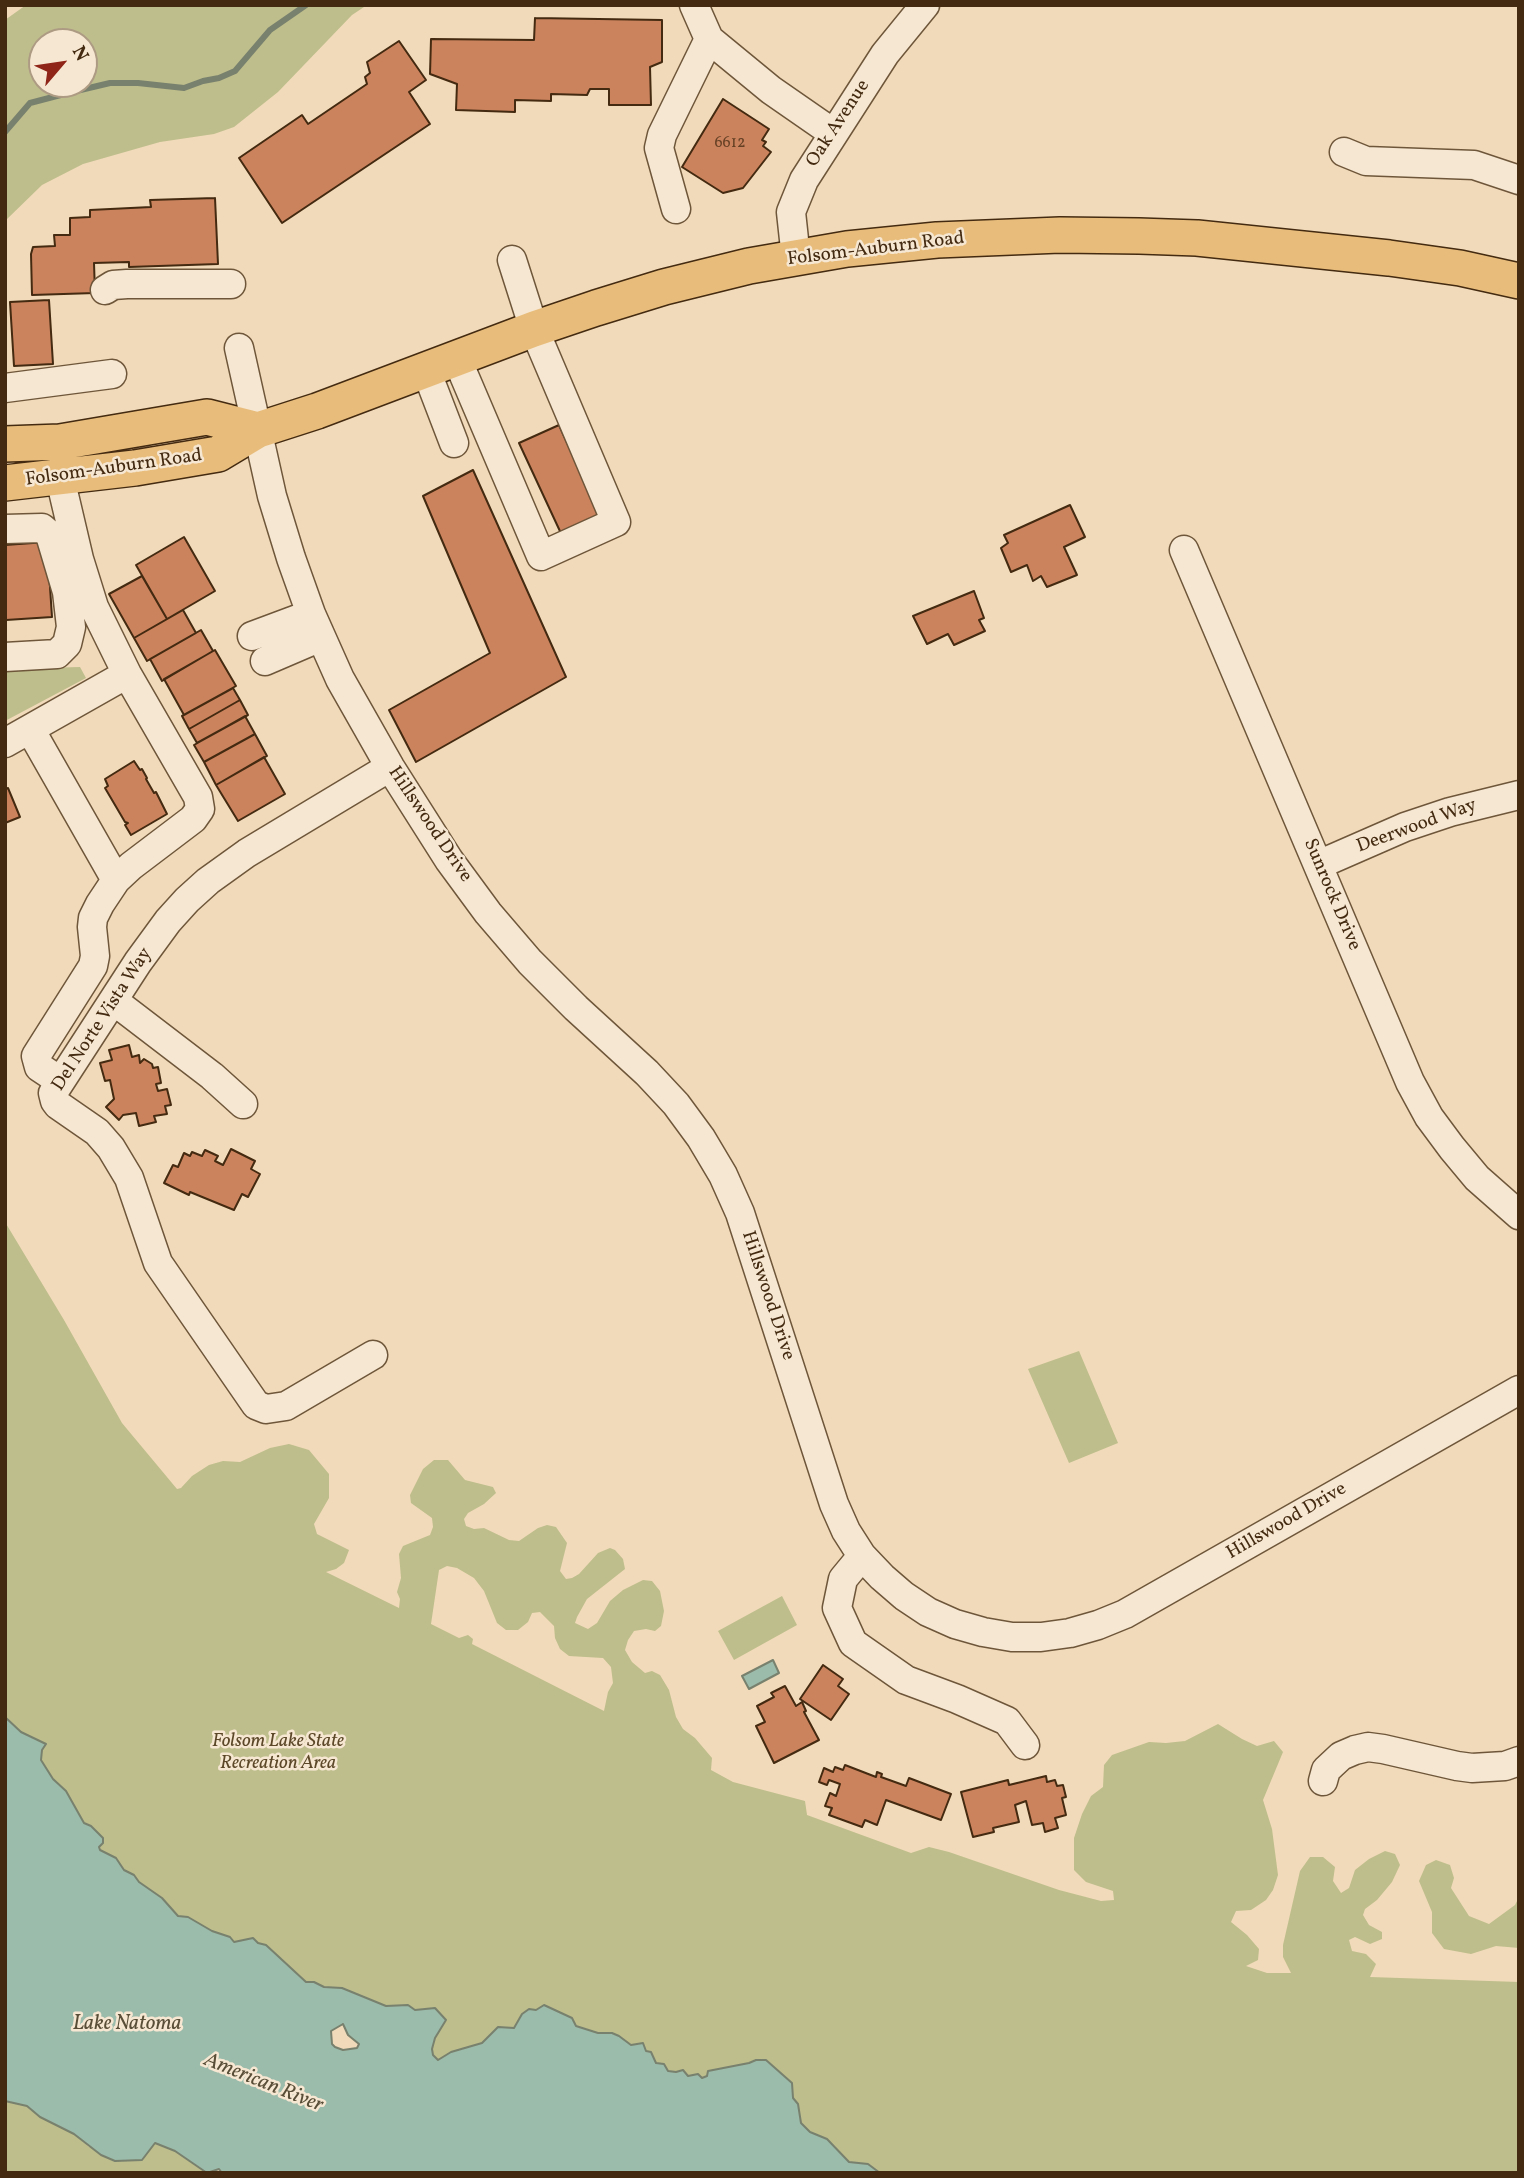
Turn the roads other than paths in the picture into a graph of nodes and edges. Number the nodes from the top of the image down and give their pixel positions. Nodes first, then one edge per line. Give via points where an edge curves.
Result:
1 (694, 5) edge
2 (925, 5) edge
3 (709, 39) junction
4 (833, 133) junction
5 (1344, 152) dead end
6 (1519, 180) edge
7 (676, 209) dead end
8 (796, 258) junction
9 (512, 260) dead end
10 (1519, 281) edge
11 (232, 284) dead end
12 (106, 290) dead end
13 (534, 329) junction
14 (239, 348) dead end
15 (442, 364) junction
16 (112, 374) dead end
17 (5, 388) edge
18 (258, 430) junction
19 (454, 443) dead end
20 (5, 444) edge
21 (60, 478) junction
22 (5, 483) edge
23 (5, 529) edge
24 (1184, 550) dead end
25 (316, 625) junction
26 (252, 636) dead end
27 (5, 657) edge
28 (265, 662) dead end
29 (127, 674) junction
30 (30, 729) junction
31 (5, 743) edge
32 (390, 767) junction
33 (1519, 795) edge
34 (1318, 865) junction
35 (116, 880) junction
36 (114, 1000) junction
37 (60, 1082) junction
38 (243, 1104) dead end
39 (1519, 1214) edge
40 (373, 1355) dead end
41 (1519, 1390) edge
42 (862, 1556) junction
43 (1025, 1745) dead end
44 (1519, 1761) edge
45 (1323, 1781) dead end

1 - 3 street
2 - 4 street, Oak Avenue via 885,54
3 - 4 street
3 - 7 street via 659,148
4 - 8 street, Oak Avenue via 804,180 791,212
5 - 6 street via 1366,161 1474,165
8 - 10 main road, Folsom-Auburn Road via 937,240 1139,236 1389,258
8 - 13 main road, Folsom-Auburn Road via 664,287
9 - 13 street
11 - 12 street via 127,284
13 - 15 main road, Folsom-Auburn Road
13 - 15 street via 616,522 541,556
14 - 18 street, Hillswood Drive
15 - 18 main road, Folsom-Auburn Road
15 - 19 street
16 - 17 street
18 - 20 main road, Folsom-Auburn Road via 207,417 60,442
18 - 21 main road, Folsom-Auburn Road via 218,454
18 - 25 street, Hillswood Drive via 290,558
21 - 22 main road, Folsom-Auburn Road
21 - 29 street via 94,607
23 - 27 street via 42,528 50,535 71,627 67,644 57,654
24 - 34 street, Sunrock Drive
25 - 26 street
25 - 28 street
25 - 32 street, Hillswood Drive via 340,680
29 - 30 street
29 - 35 street via 200,806 193,819
30 - 31 street
30 - 35 street
32 - 36 street, Del Norte Vista Way via 208,881 168,921
32 - 42 street, Hillswood Drive via 488,913 530,962 647,1073 701,1138 740,1213 834,1504
33 - 34 street, Deerwood Way via 1405,827
34 - 39 street, Sunrock Drive via 1429,1117 1478,1178
35 - 37 street via 93,918 93,966 36,1056 39,1067
36 - 37 street, Del Norte Vista Way
36 - 38 street
37 - 40 street, Del Norte Vista Way via 53,1091 55,1101 111,1147 129,1178 158,1263 256,1405 266,1409 286,1405
41 - 42 street, Hillswood Drive via 1125,1614 1070,1633 1012,1637 955,1624 904,1596
42 - 43 street via 843,1578 837,1608 853,1643 906,1680 1007,1721
44 - 45 street via 1472,1768 1368,1747 1341,1756 1326,1770

